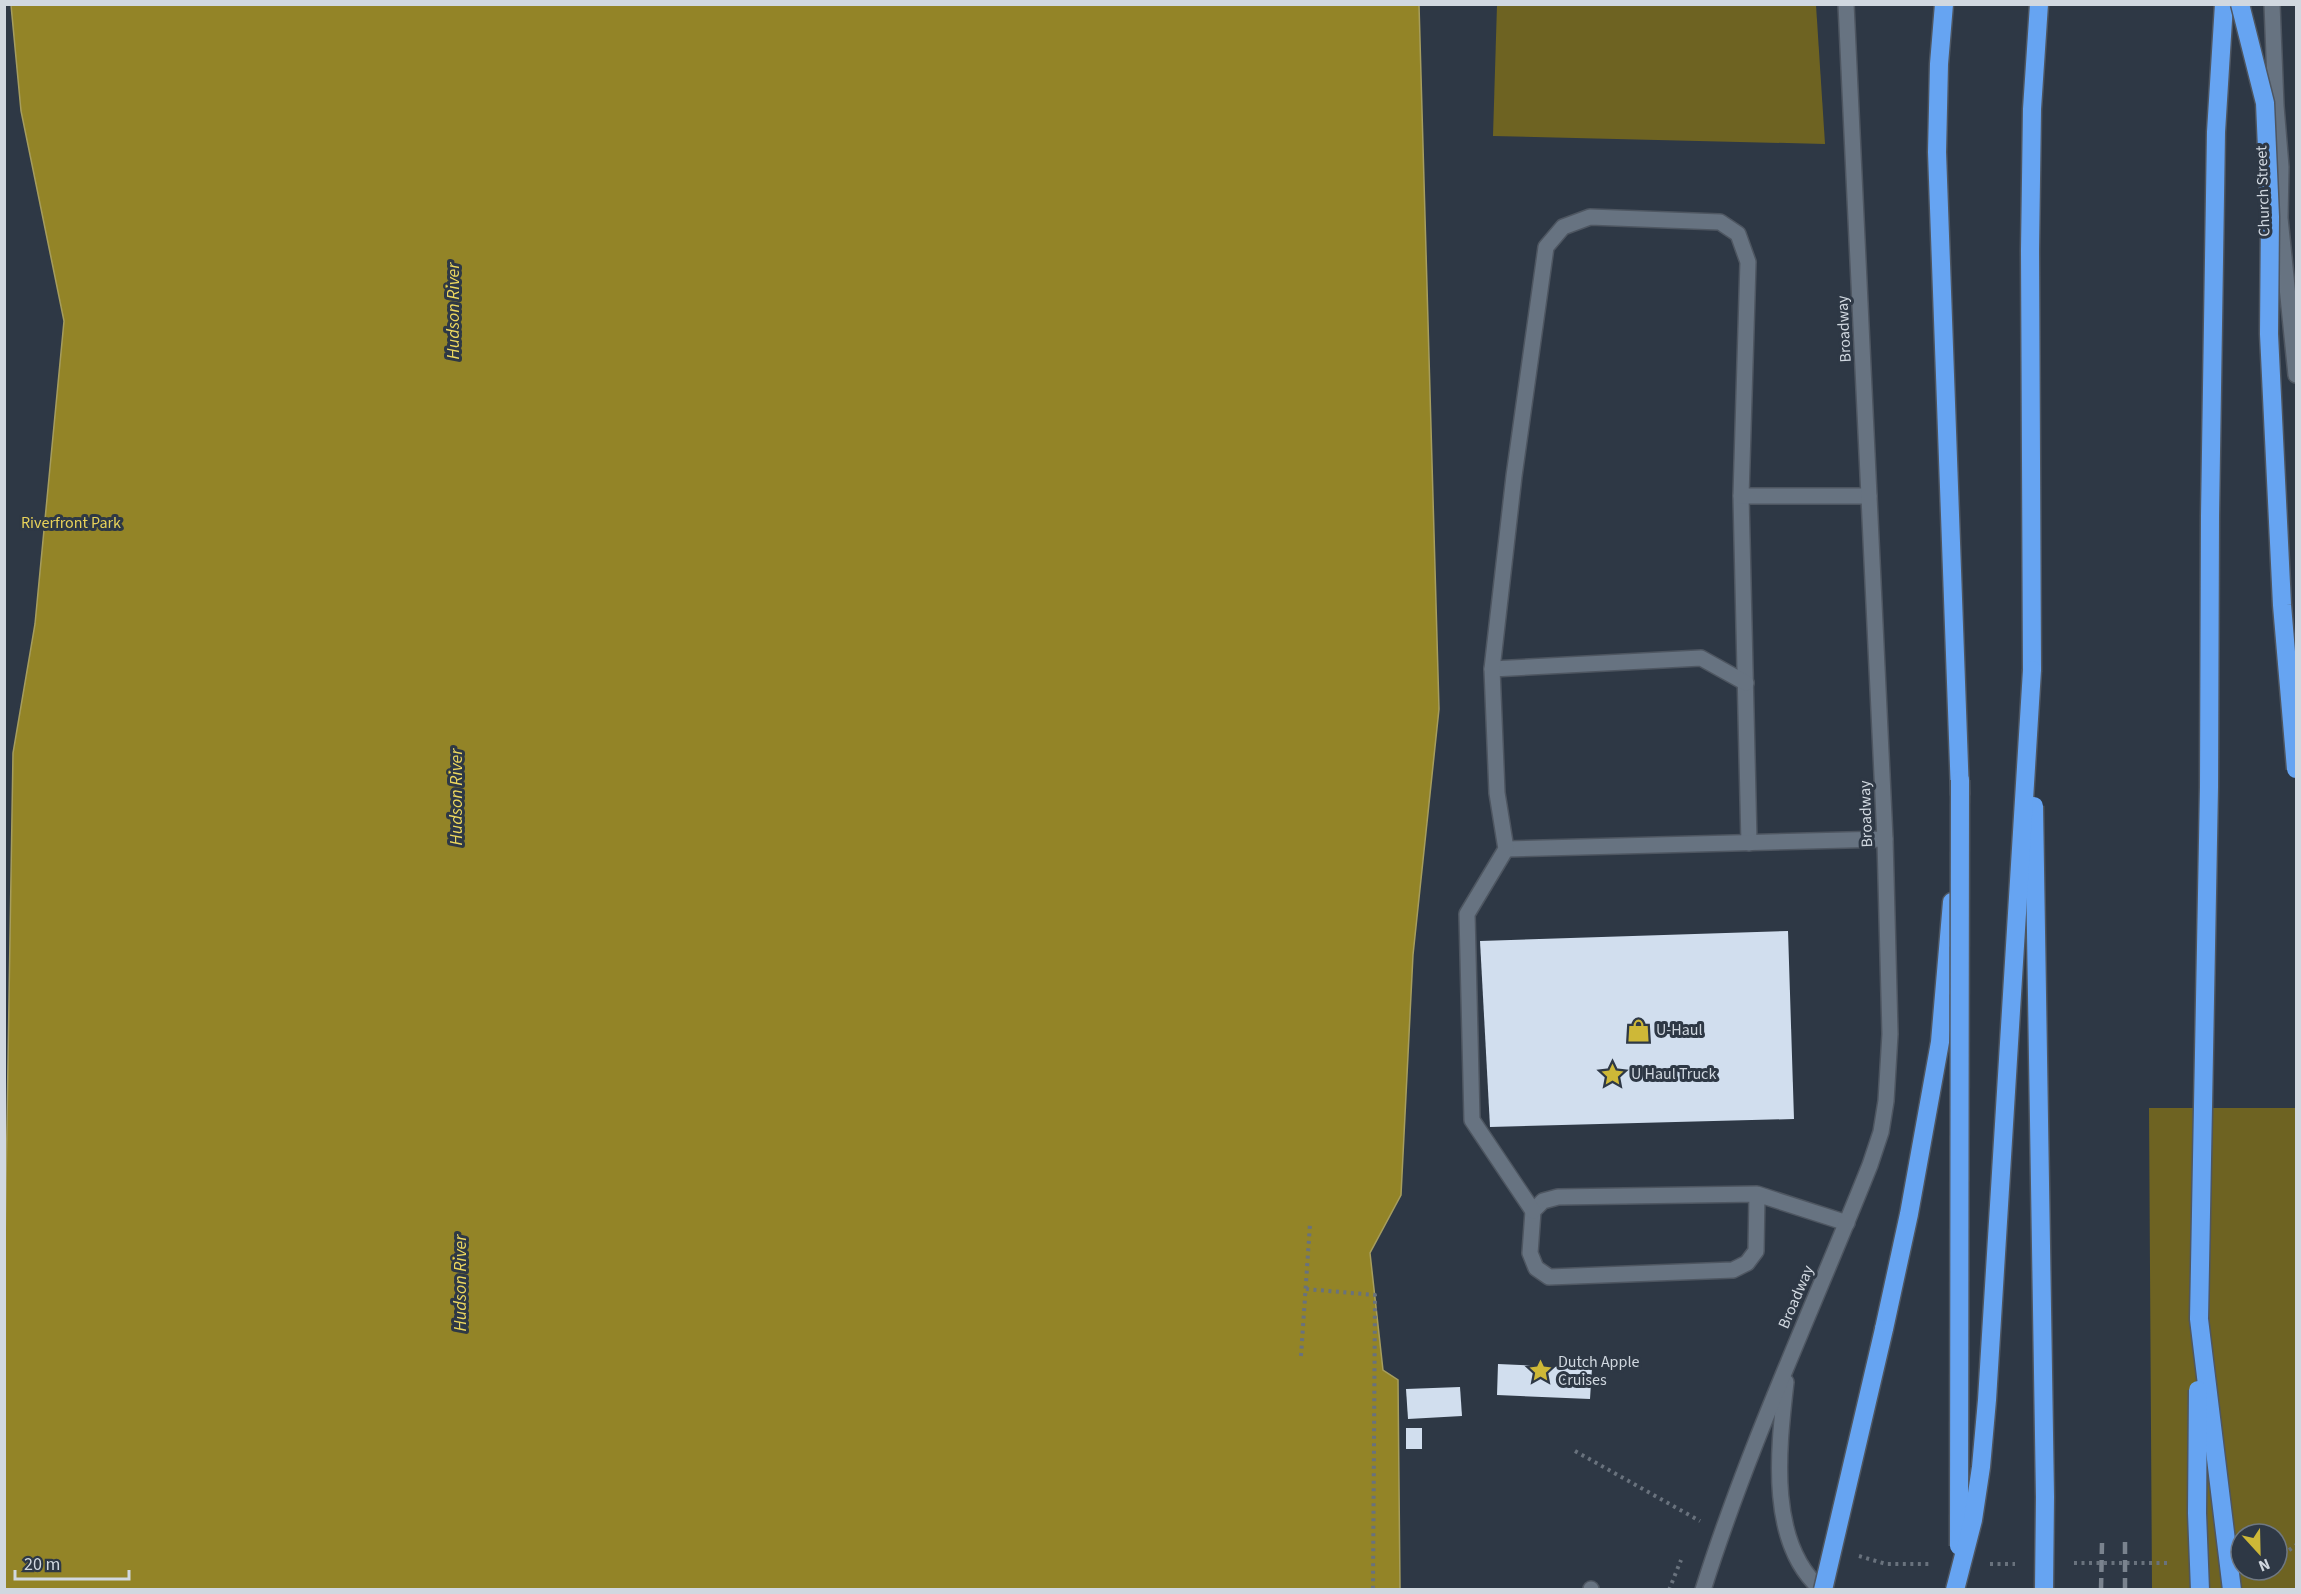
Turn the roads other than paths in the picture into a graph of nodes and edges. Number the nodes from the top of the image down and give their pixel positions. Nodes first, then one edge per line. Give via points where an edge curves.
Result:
1 (1846, 4) edge
2 (1944, 4) edge
3 (2039, 4) edge
4 (2224, 4) edge
5 (2240, 4) edge
6 (2272, 4) edge
7 (2296, 375) edge
8 (1741, 496) junction
9 (1869, 496) junction
10 (1492, 669) junction
11 (2032, 670) junction
12 (1746, 683) junction
13 (2296, 768) edge
14 (1960, 780) junction
15 (1885, 839) junction
16 (1749, 843) junction
17 (1506, 849) junction
18 (1757, 1194) junction
19 (1533, 1211) junction
20 (1847, 1223) junction
21 (2199, 1319) junction
22 (1788, 1362) junction
23 (1703, 1590) edge
24 (1822, 1590) edge
25 (1957, 1590) edge
26 (2044, 1590) edge
27 (2200, 1590) edge
28 (2232, 1590) edge

1 - 9 street, Broadway
2 - 14 highway via 1938,64 1937,152
3 - 11 highway via 2032,109 2030,250
4 - 21 highway via 2216,132
5 - 13 highway, bridge via 2265,103 2282,605
6 - 7 street, Church Street via 2280,218
8 - 9 street
8 - 10 street via 1748,262 1738,234 1720,222 1590,217 1563,227 1546,247
8 - 12 street
9 - 15 street, Broadway
10 - 12 street via 1701,658
10 - 17 street via 1497,793
11 - 25 highway, bridge via 1986,1412 1973,1520
11 - 26 highway, bridge
12 - 16 street
14 - 24 highway, bridge via 1940,1042 1909,1214
14 - 25 highway, bridge
15 - 16 street
15 - 20 street, Broadway via 1890,1034 1887,1090 1881,1132
16 - 17 street
17 - 19 street via 1467,914 1472,1120
18 - 19 street via 1558,1197 1543,1201
18 - 19 street via 1756,1251 1747,1263 1733,1270 1549,1277 1536,1268 1530,1253
18 - 20 street
20 - 22 street, Broadway
21 - 27 highway, bridge
21 - 28 highway, bridge
22 - 23 street, Broadway via 1722,1528
22 - 24 street via 1779,1490 1786,1533 1802,1566

